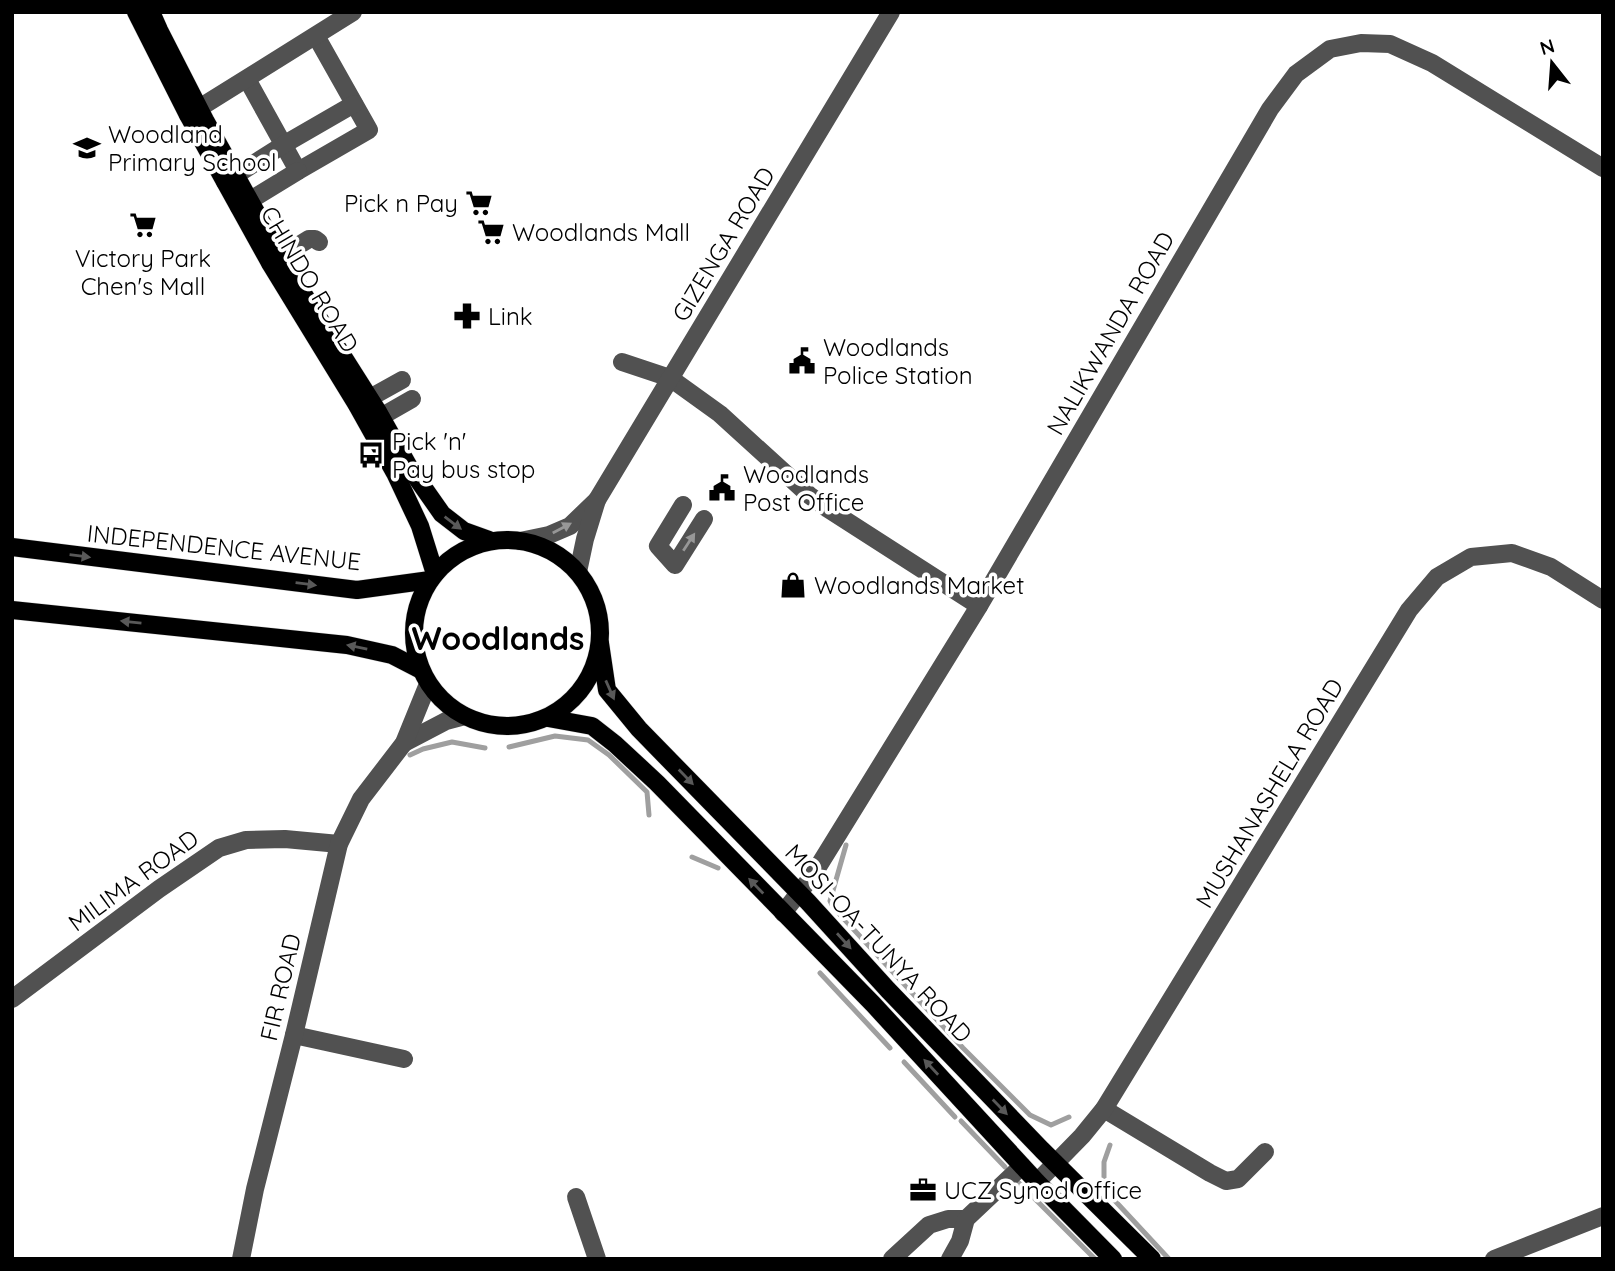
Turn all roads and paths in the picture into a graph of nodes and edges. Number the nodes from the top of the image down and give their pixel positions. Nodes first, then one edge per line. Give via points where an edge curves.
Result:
1 (136, 12) edge
2 (151, 12) edge
3 (353, 12) edge
4 (891, 12) edge
5 (316, 36) junction
6 (247, 79) junction
7 (355, 104) junction
8 (193, 111) junction
9 (283, 145) junction
10 (1603, 168) edge
11 (298, 171) junction
12 (230, 178) junction
13 (245, 204) junction
14 (319, 242) dead end
15 (275, 259) junction
16 (622, 362) dead end
17 (670, 378) junction
18 (402, 380) dead end
19 (412, 399) dead end
20 (363, 402) junction
21 (375, 420) junction
22 (597, 500) junction
23 (683, 505) dead end
24 (704, 519) dead end
25 (489, 540) junction
26 (520, 541) junction
27 (12, 547) edge
28 (578, 572) junction
29 (433, 577) junction
30 (1603, 600) edge
31 (979, 606) junction
32 (12, 610) edge
33 (600, 643) junction
34 (425, 677) junction
35 (465, 716) junction
36 (548, 719) junction
37 (404, 743) junction
38 (339, 844) junction
39 (799, 893) junction
40 (783, 913) junction
41 (12, 999) edge
42 (294, 1035) junction
43 (404, 1059) dead end
44 (1104, 1109) junction
45 (1265, 1152) dead end
46 (1056, 1164) junction
47 (1022, 1166) junction
48 (1037, 1182) junction
49 (576, 1196) dead end
50 (1603, 1216) edge
51 (966, 1219) junction
52 (241, 1259) edge
53 (597, 1259) edge
54 (892, 1259) edge
55 (950, 1259) edge
56 (1113, 1259) edge
57 (1152, 1259) edge
58 (1494, 1259) edge

1 - 8 main road, CHINDO ROAD
2 - 8 main road, CHINDO ROAD
3 - 5 street
4 - 17 street, GIZENGA ROAD
5 - 6 street
5 - 7 street
6 - 8 street
6 - 9 street
7 - 9 street
7 - 11 street via 369,130
8 - 12 main road, CHINDO ROAD
9 - 11 street
9 - 12 street
10 - 31 street, NALIKWANDA ROAD via 1432,63 1390,44 1330,49 1296,74 1270,109
11 - 13 street
12 - 13 main road, CHINDO ROAD
13 - 15 main road, CHINDO ROAD
14 - 15 street via 309,239
15 - 20 main road, CHINDO ROAD
16 - 17 street
17 - 22 street, GIZENGA ROAD
17 - 31 street via 720,414 809,495
18 - 20 street
19 - 21 street
20 - 21 main road, CHINDO ROAD
21 -> 25 main road, CHINDO ROAD via 442,514 464,531
21 - 29 main road, CHINDO ROAD via 414,514
26 -> 22 street, GIZENGA ROAD via 569,526
22 - 28 street, GIZENGA ROAD
23 -> 24 street via 658,546 675,565
25 - 26 main road
25 - 29 main road via 459,552
26 - 28 main road via 541,546
27 -> 29 main road, INDEPENDENCE AVENUE via 356,590
28 - 33 main road via 595,606
29 - 34 main road via 415,615 415,652
30 - 44 street, MUSHANASHELA ROAD via 1551,567 1512,553 1471,557 1437,577 1409,610
31 - 39 street, NALIKWANDA ROAD
34 -> 32 main road via 392,655 347,645
33 - 36 main road via 596,662 578,696
33 -> 39 main road, MOSI-OA-TUNYA ROAD via 607,690 639,729
34 - 35 main road via 445,702
34 - 37 street, FIR ROAD
35 - 36 main road via 492,727 521,727
35 - 37 street, FIR ROAD
40 -> 36 main road, MOSI-OA-TUNYA ROAD via 615,744 592,726
37 - 38 street, FIR ROAD via 361,799
38 - 41 street, MILIMA ROAD via 246,839 219,848
38 - 42 street, FIR ROAD
39 - 40 street, NALIKWANDA ROAD
39 -> 46 main road, MOSI-OA-TUNYA ROAD
47 -> 40 main road, MOSI-OA-TUNYA ROAD
42 - 43 street
42 - 52 street, FIR ROAD
44 - 45 street via 1226,1181 1238,1179
44 - 46 street, MUSHANASHELA ROAD
46 - 48 street, MUSHANASHELA ROAD
46 - 57 main road, MOSI-OA-TUNYA ROAD
47 - 48 main road, MOSI-OA-TUNYA ROAD
47 - 51 street
48 - 56 main road, MOSI-OA-TUNYA ROAD
49 - 53 street
50 - 58 street
51 - 54 street via 929,1225
51 - 55 street

